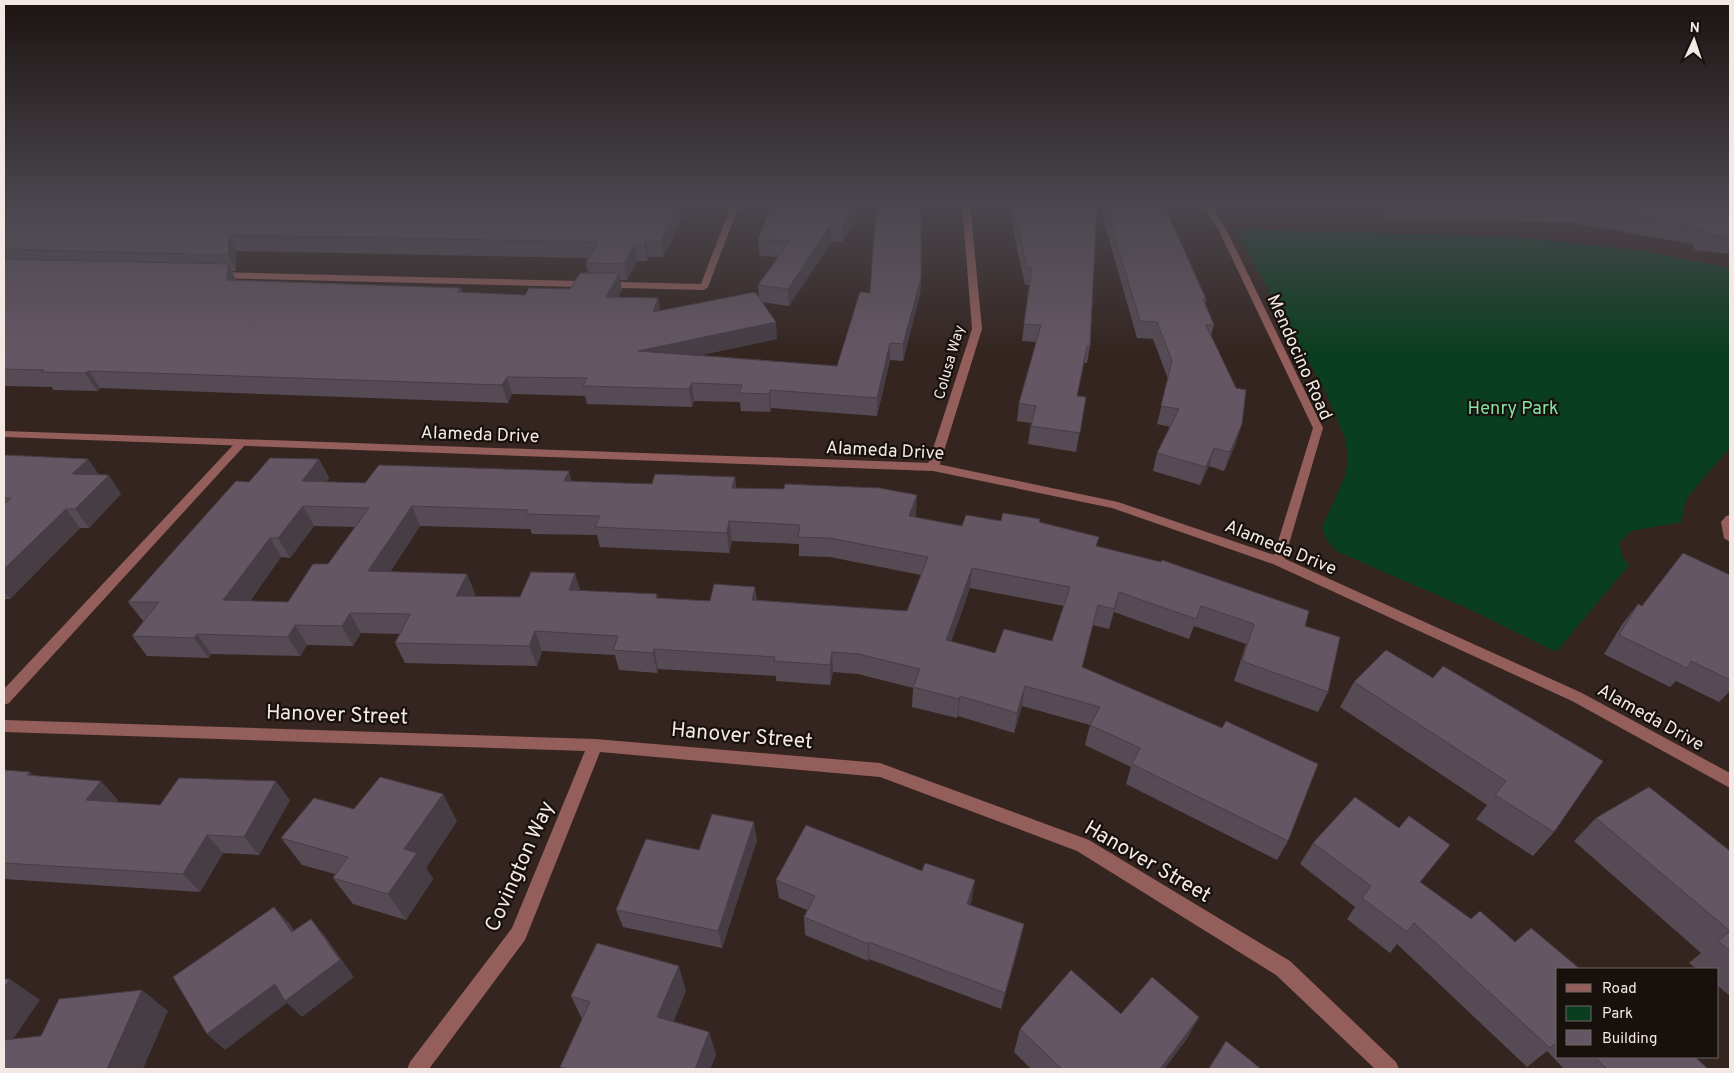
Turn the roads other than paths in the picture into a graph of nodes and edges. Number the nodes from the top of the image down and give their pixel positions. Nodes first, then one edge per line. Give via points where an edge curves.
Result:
1 (717, 253) edge
2 (970, 253) edge
3 (1234, 253) edge
4 (205, 275) edge
5 (4, 434) edge
6 (241, 443) junction
7 (932, 467) junction
8 (1730, 518) edge
9 (1730, 538) edge
10 (1278, 561) junction
11 (4, 699) edge
12 (4, 726) edge
13 (595, 744) junction
14 (1730, 781) edge
15 (417, 1069) edge
16 (1389, 1069) edge

1 - 4 street via 704,287
2 - 7 street, Colusa Way via 977,329
3 - 10 street, Mendocino Road via 1318,428
5 - 6 street, Alameda Drive
6 - 7 street, Alameda Drive
6 - 11 street
7 - 10 street, Alameda Drive via 1114,505
8 - 9 street via 1727,522
10 - 14 street, Alameda Drive via 1577,697
12 - 13 street, Hanover Street
13 - 15 street, Covington Way via 519,934
13 - 16 street, Hanover Street via 880,770 1083,845 1283,968

